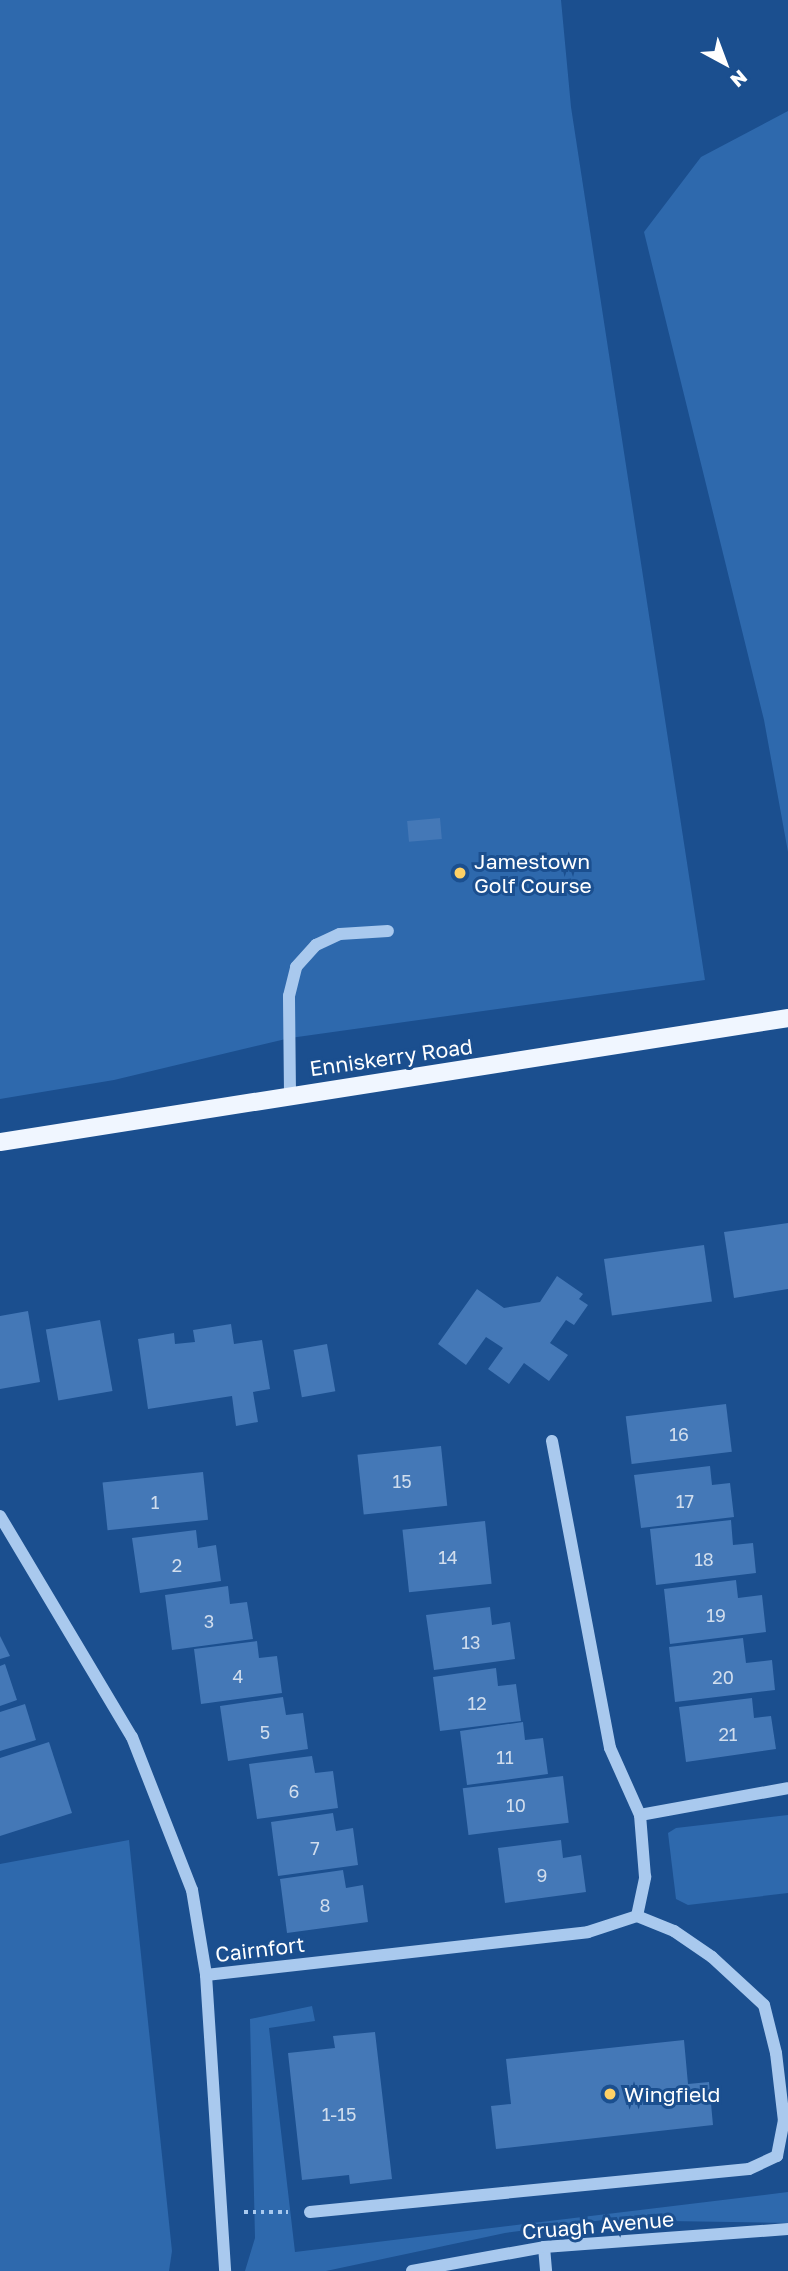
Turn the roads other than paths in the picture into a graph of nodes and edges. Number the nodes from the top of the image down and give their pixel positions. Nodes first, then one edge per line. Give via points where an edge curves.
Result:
1 (388, 931) dead end
2 (788, 1018) edge
3 (290, 1094) junction
4 (0, 1142) edge
5 (552, 1441) dead end
6 (0, 1516) edge
7 (788, 1788) edge
8 (640, 1815) junction
9 (637, 1916) junction
10 (206, 1975) junction
11 (310, 2212) road end
12 (788, 2229) edge
13 (544, 2247) junction
14 (225, 2271) edge
15 (412, 2271) edge
16 (546, 2271) edge

1 - 3 street via 340,934 316,945 296,967 289,996
2 - 3 main road, Enniskerry Road
3 - 4 main road, Enniskerry Road
5 - 8 street via 610,1748
6 - 10 street, Cairnfort via 132,1737 192,1891
7 - 8 street
8 - 9 street via 645,1877
9 - 10 street, Cairnfort via 588,1932
9 - 11 street via 674,1931 712,1957 764,2005 776,2053 784,2120 777,2156 749,2169
10 - 14 street
12 - 13 street, Cruagh Avenue
13 - 15 street, Cruagh Avenue
13 - 16 street

